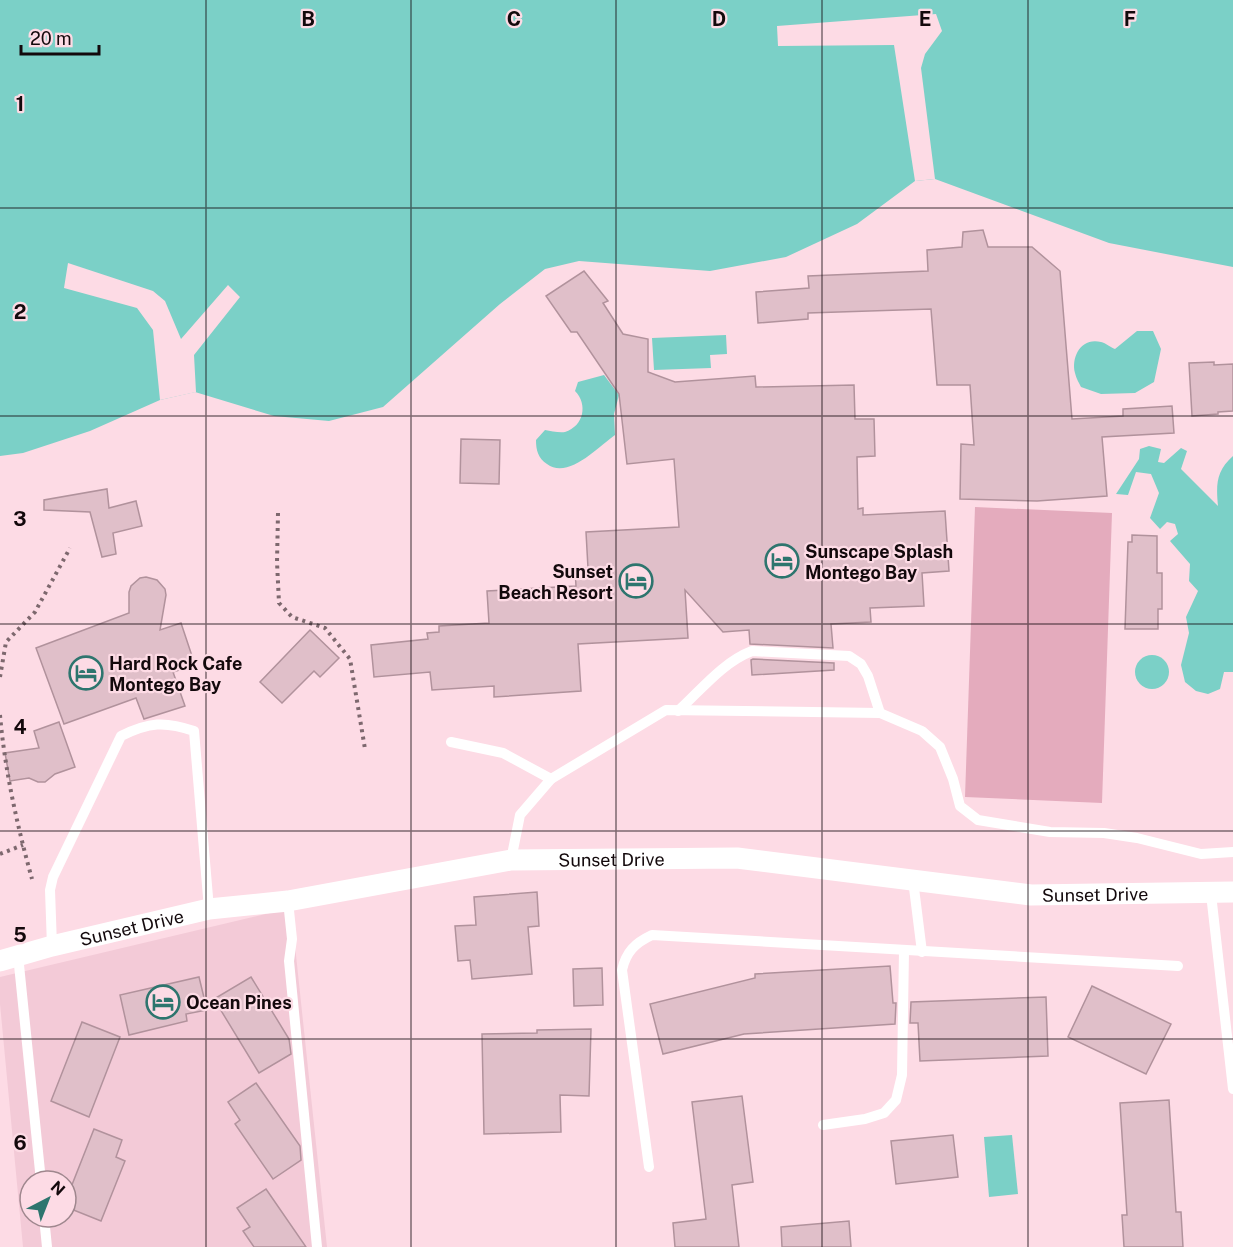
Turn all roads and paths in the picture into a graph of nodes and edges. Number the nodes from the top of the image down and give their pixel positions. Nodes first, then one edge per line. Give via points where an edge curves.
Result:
1 (278, 513) dead end
2 (70, 548) dead end
3 (0, 677) edge
4 (678, 711) junction
5 (880, 713) junction
6 (0, 716) edge
7 (451, 742) dead end
8 (365, 749) dead end
9 (551, 779) junction
10 (22, 845) junction
11 (1233, 852) edge
12 (0, 854) edge
13 (511, 860) junction
14 (913, 880) junction
15 (35, 890) dead end
16 (1233, 892) edge
17 (1211, 894) junction
18 (288, 901) junction
19 (209, 909) junction
20 (52, 946) junction
21 (904, 951) junction
22 (922, 951) junction
23 (9, 958) edge
24 (1179, 966) dead end
25 (1233, 1089) edge
26 (823, 1125) dead end
27 (649, 1167) dead end
28 (39, 1169) edge
29 (45, 1229) edge
30 (47, 1247) edge
31 (317, 1247) edge

1 - 8 path via 279,603 292,617 325,628 350,659
2 - 3 path via 35,612 6,642
4 - 5 lane
4 - 5 lane via 728,664 752,651 849,656 861,664 868,676
4 - 9 lane via 666,710
5 - 11 lane via 922,731 940,747 960,806 978,820 1050,832 1137,837 1201,854
6 - 10 path via 3,756
7 - 9 lane via 503,753
9 - 13 lane via 520,815
10 - 12 path
10 - 15 path
13 - 14 street, Sunset Drive via 737,858
13 - 18 street, Sunset Drive
14 - 17 street, Sunset Drive via 1031,895
14 - 22 lane
16 - 17 street, Sunset Drive
17 - 25 lane
18 - 19 street, Sunset Drive
18 - 31 lane via 292,939 289,961
19 - 20 street, Sunset Drive
19 - 20 lane via 194,731 157,723 121,736 53,877
20 - 23 street, Sunset Drive
21 - 22 lane
21 - 26 lane via 902,1075 896,1100 884,1113
21 - 27 lane via 652,935 636,944 625,958 622,970
22 - 24 lane
23 - 28 lane
29 - 30 lane

